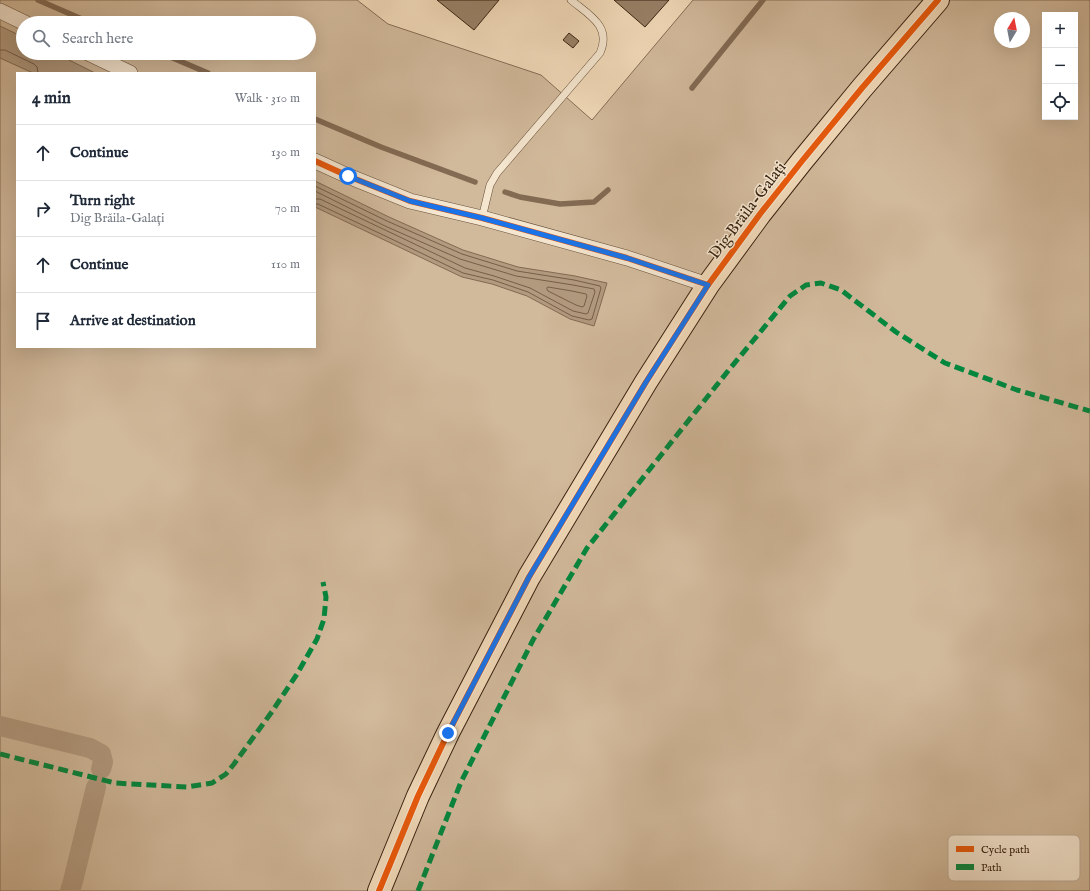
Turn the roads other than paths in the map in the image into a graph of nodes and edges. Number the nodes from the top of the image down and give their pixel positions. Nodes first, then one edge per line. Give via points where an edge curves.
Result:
1 (571, 0) edge
2 (938, 0) edge
3 (0, 11) edge
4 (16, 19) edge
5 (103, 60) edge
6 (128, 72) edge
7 (316, 161) edge
8 (482, 218) junction
9 (708, 285) junction
10 (380, 891) edge

1 - 8 lane via 599,24 603,32 603,47 596,59 497,173 490,185
2 - 9 main road, Dig Brăila-Galați via 802,161
3 - 4 street
5 - 6 street
7 - 8 street via 410,201
8 - 9 street via 627,258
9 - 10 main road, Dig Brăila-Galați via 646,382 529,577 418,796

